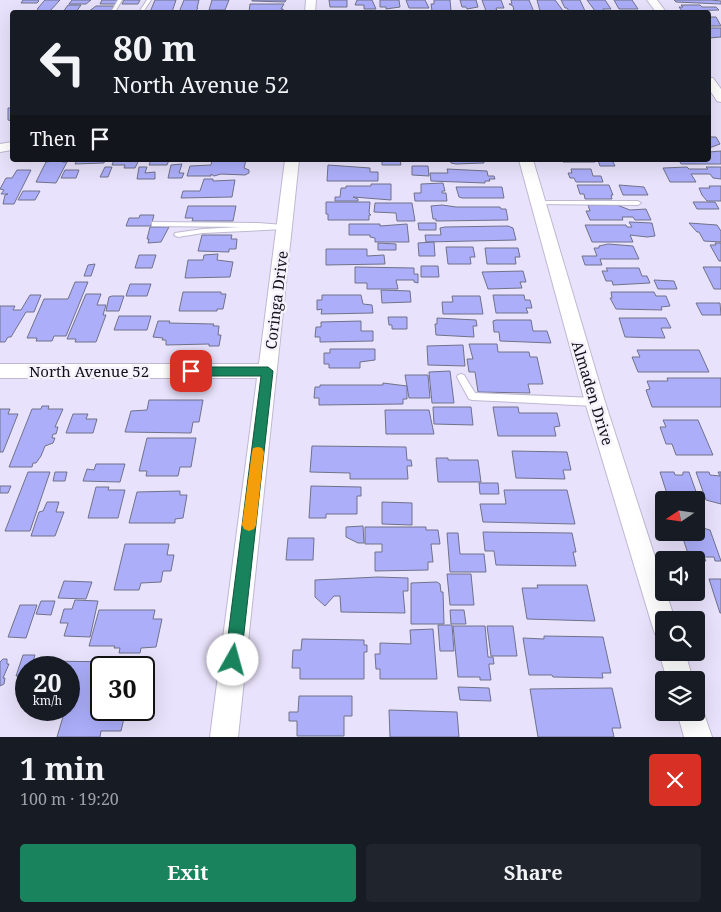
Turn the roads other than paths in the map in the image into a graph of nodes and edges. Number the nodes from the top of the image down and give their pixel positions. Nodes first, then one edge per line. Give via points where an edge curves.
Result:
1 (711, 84) edge
2 (721, 98) edge
3 (292, 162) edge
4 (527, 162) edge
5 (537, 203) junction
6 (638, 203) dead end
7 (155, 224) dead end
8 (284, 227) junction
9 (178, 235) dead end
10 (0, 371) edge
11 (268, 371) junction
12 (461, 377) dead end
13 (595, 402) junction
14 (660, 611) edge
15 (693, 721) edge
16 (224, 737) edge
17 (698, 737) edge

1 - 2 street
3 - 8 street, Coringa Drive
4 - 5 street, Almaden Drive
5 - 6 lane
5 - 13 street, Almaden Drive
7 - 8 lane
8 - 9 lane
8 - 11 street, Coringa Drive
10 - 11 street, North Avenue 52
11 - 16 street, Coringa Drive
12 - 13 lane via 472,396
13 - 14 street, Almaden Drive
15 - 17 street

